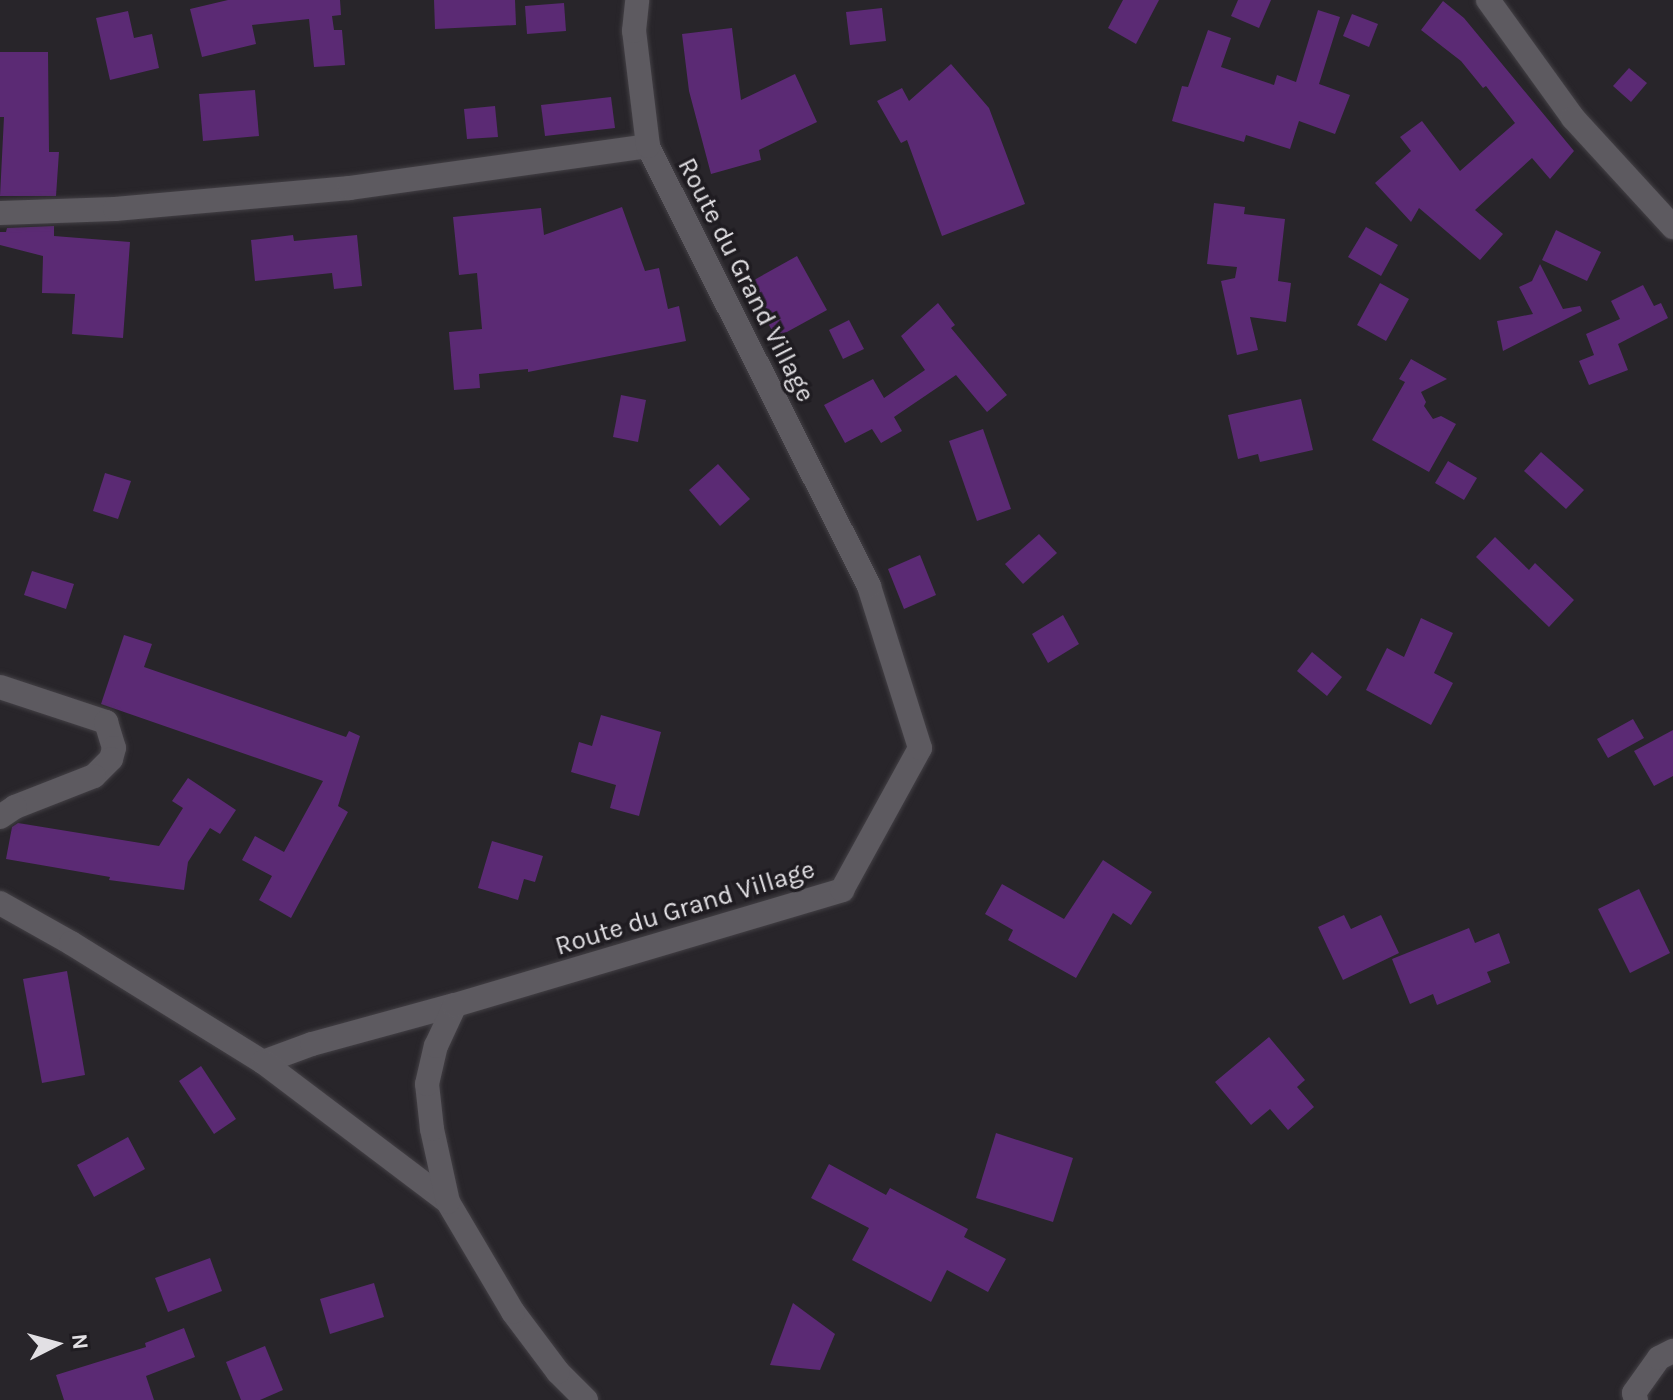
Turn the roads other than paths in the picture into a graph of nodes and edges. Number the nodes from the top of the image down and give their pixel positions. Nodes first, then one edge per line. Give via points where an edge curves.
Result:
1 (637, 0) edge
2 (1488, 0) edge
3 (648, 146) junction
4 (0, 213) edge
5 (1673, 227) edge
6 (0, 687) edge
7 (0, 817) edge
8 (0, 903) edge
9 (455, 1005) junction
10 (263, 1062) junction
11 (448, 1202) junction
12 (1673, 1351) edge
13 (586, 1400) edge
14 (1636, 1400) edge

1 - 3 street, Route du Grand Village via 634,31
2 - 5 street via 1573,118
3 - 4 street via 350,188 115,209
3 - 9 street, Route du Grand Village via 869,586 920,748 842,890
6 - 7 street via 106,722 114,748 94,776
8 - 10 street
9 - 10 street, Route du Grand Village
9 - 11 street via 436,1046 427,1084
10 - 11 street
11 - 13 street via 513,1312
12 - 14 street via 1659,1358 1634,1393

